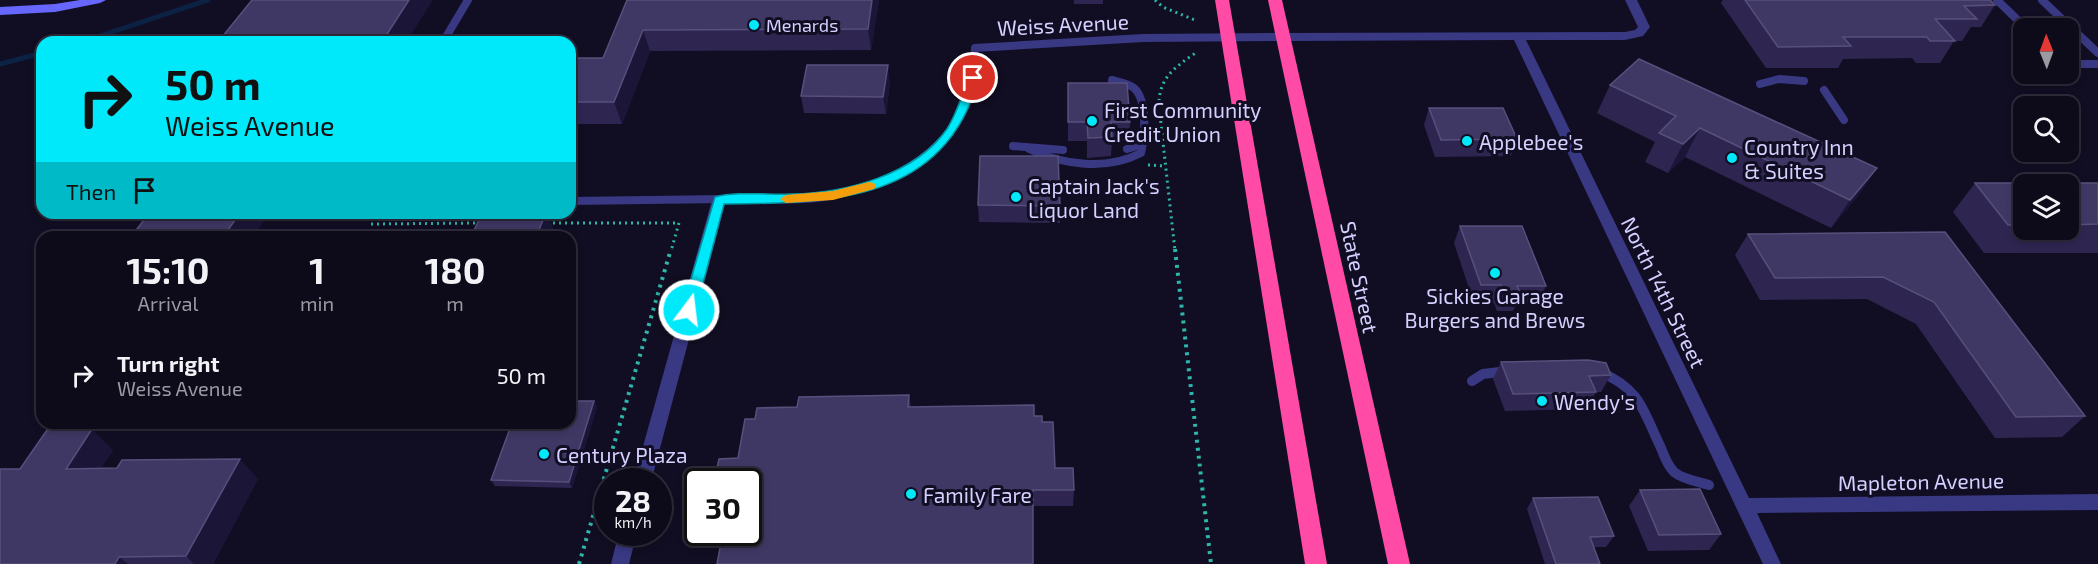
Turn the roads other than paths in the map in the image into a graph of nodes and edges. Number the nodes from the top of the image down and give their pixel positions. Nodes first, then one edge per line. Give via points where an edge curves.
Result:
1 (100, 0) edge
2 (468, 0) edge
3 (1222, 0) edge
4 (1275, 0) edge
5 (1631, 0) edge
6 (1997, 0) edge
7 (2042, 0) edge
8 (0, 11) edge
9 (2016, 18) edge
10 (447, 36) edge
11 (1228, 37) junction
12 (1283, 37) junction
13 (1519, 37) junction
14 (2098, 53) edge
15 (2079, 64) edge
16 (2098, 64) edge
17 (1112, 80) edge
18 (1804, 81) dead end
19 (1760, 84) dead end
20 (1824, 90) dead end
21 (1844, 120) dead end
22 (1144, 132) junction
23 (1013, 146) dead end
24 (1128, 146) dead end
25 (1063, 147) dead end
26 (1029, 149) junction
27 (719, 200) junction
28 (576, 201) edge
29 (1521, 371) edge
30 (1590, 371) edge
31 (1472, 381) dead end
32 (646, 468) edge
33 (1709, 484) dead end
34 (2098, 502) edge
35 (1743, 506) junction
36 (624, 546) edge
37 (620, 564) edge
38 (1316, 564) edge
39 (1399, 564) edge
40 (1772, 564) edge

1 - 8 street via 55,8
2 - 10 lane
3 - 11 highway
4 - 12 highway, State Street
5 - 13 street via 1642,19 1643,30 1625,36
6 - 9 lane
7 - 14 lane
11 - 12 lane, Weiss Avenue
11 - 27 lane, Weiss Avenue via 975,48 970,94 958,120 942,142 909,168 881,182 833,195
11 - 38 highway
12 - 13 street
12 - 39 highway, State Street
13 - 35 street, North 14th Street
15 - 16 lane
17 - 22 lane via 1137,91
18 - 19 lane via 1779,79
20 - 21 lane
22 - 24 lane via 1140,143
22 - 26 lane via 1141,153 1116,163 1065,162
23 - 26 lane
25 - 26 lane
27 - 28 lane, Weiss Avenue
27 - 32 street
29 - 31 lane via 1489,372
30 - 33 lane via 1618,378 1632,389 1675,473
34 - 35 street, Mapleton Avenue
35 - 40 street, North 14th Street
36 - 37 street

